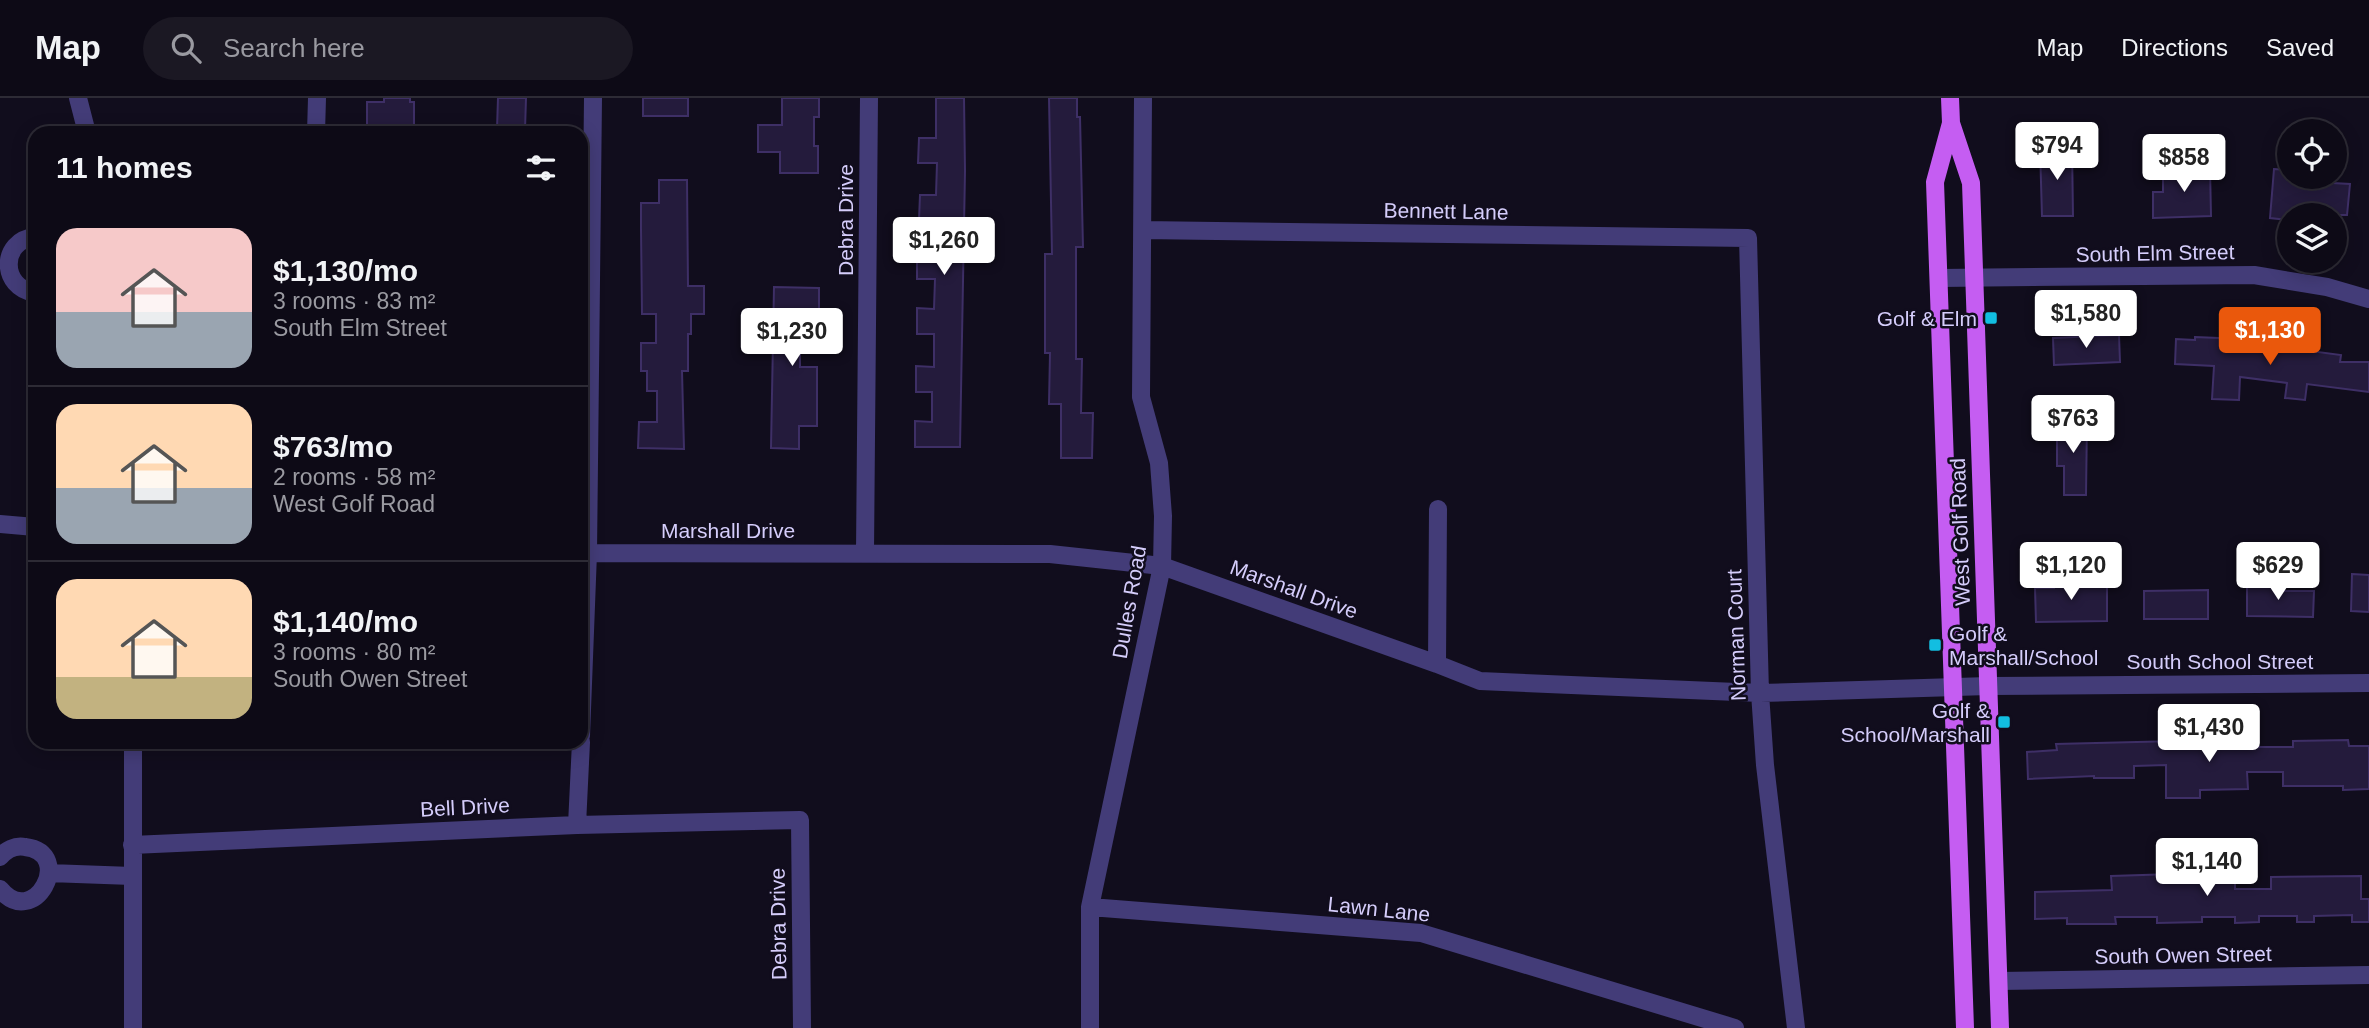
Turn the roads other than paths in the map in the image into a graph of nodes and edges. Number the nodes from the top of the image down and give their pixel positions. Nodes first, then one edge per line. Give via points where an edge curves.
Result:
1 (78, 98) edge
2 (317, 98) edge
3 (593, 98) edge
4 (869, 98) edge
5 (1143, 98) edge
6 (1950, 98) edge
7 (1951, 123) junction
8 (85, 126) edge
9 (316, 126) edge
10 (1143, 230) junction
11 (1748, 238) joint
12 (28, 239) edge
13 (1939, 278) junction
14 (1974, 278) junction
15 (28, 291) edge
16 (2369, 299) edge
17 (588, 382) edge
18 (1438, 509) dead end
19 (0, 524) edge
20 (28, 526) edge
21 (865, 552) junction
22 (588, 553) edge
23 (1162, 566) junction
24 (1437, 664) junction
25 (2369, 683) edge
26 (1988, 686) junction
27 (1953, 687) junction
28 (1760, 693) junction
29 (133, 749) edge
30 (581, 749) edge
31 (800, 820) joint
32 (578, 825) junction
33 (132, 845) junction
34 (0, 857) edge
35 (49, 873) junction
36 (132, 876) junction
37 (0, 889) edge
38 (1090, 907) junction
39 (2369, 975) edge
40 (1998, 981) junction
41 (133, 1028) edge
42 (802, 1028) edge
43 (1090, 1028) edge
44 (1735, 1028) edge
45 (1796, 1028) edge
46 (1965, 1028) edge
47 (2000, 1028) edge

1 - 8 street
2 - 9 street
3 - 17 street
4 - 21 street, Debra Drive
5 - 10 street, Dulles Road
6 - 7 main road, West Golf Road
7 - 13 main road, West Golf Road via 1935,182
7 - 14 main road, West Golf Road via 1971,183
10 - 11 street, Bennett Lane
10 - 23 street, Dulles Road via 1141,397 1159,463
11 - 28 street, Norman Court
12 - 15 street via 15,246 7,263 16,285
13 - 14 street, South Elm Street
13 - 27 main road, West Golf Road
14 - 16 street, South Elm Street via 2254,275
14 - 26 main road, West Golf Road
18 - 24 street
19 - 20 street
21 - 22 street, Marshall Drive
21 - 23 street, Marshall Drive via 1050,554
23 - 24 street, Marshall Drive
23 - 38 street, Dulles Road
24 - 28 street, Marshall Drive via 1480,681
25 - 26 street, South School Street
26 - 27 street, Marshall Drive
26 - 40 main road, West Golf Road
27 - 28 street, Marshall Drive
27 - 46 main road, West Golf Road
28 - 45 street, Norman Court
29 - 33 street
30 - 32 street
31 - 32 street, Bell Drive
31 - 42 street, Debra Drive
32 - 33 street, Bell Drive
33 - 36 street
34 - 35 street via 11,848 29,847 43,857
35 - 36 street
35 - 37 street via 43,890 28,900 10,898
36 - 41 street
38 - 43 street, Dulles Road
38 - 44 street, Lawn Lane via 1421,933
39 - 40 street, South Owen Street
40 - 47 main road, West Golf Road

